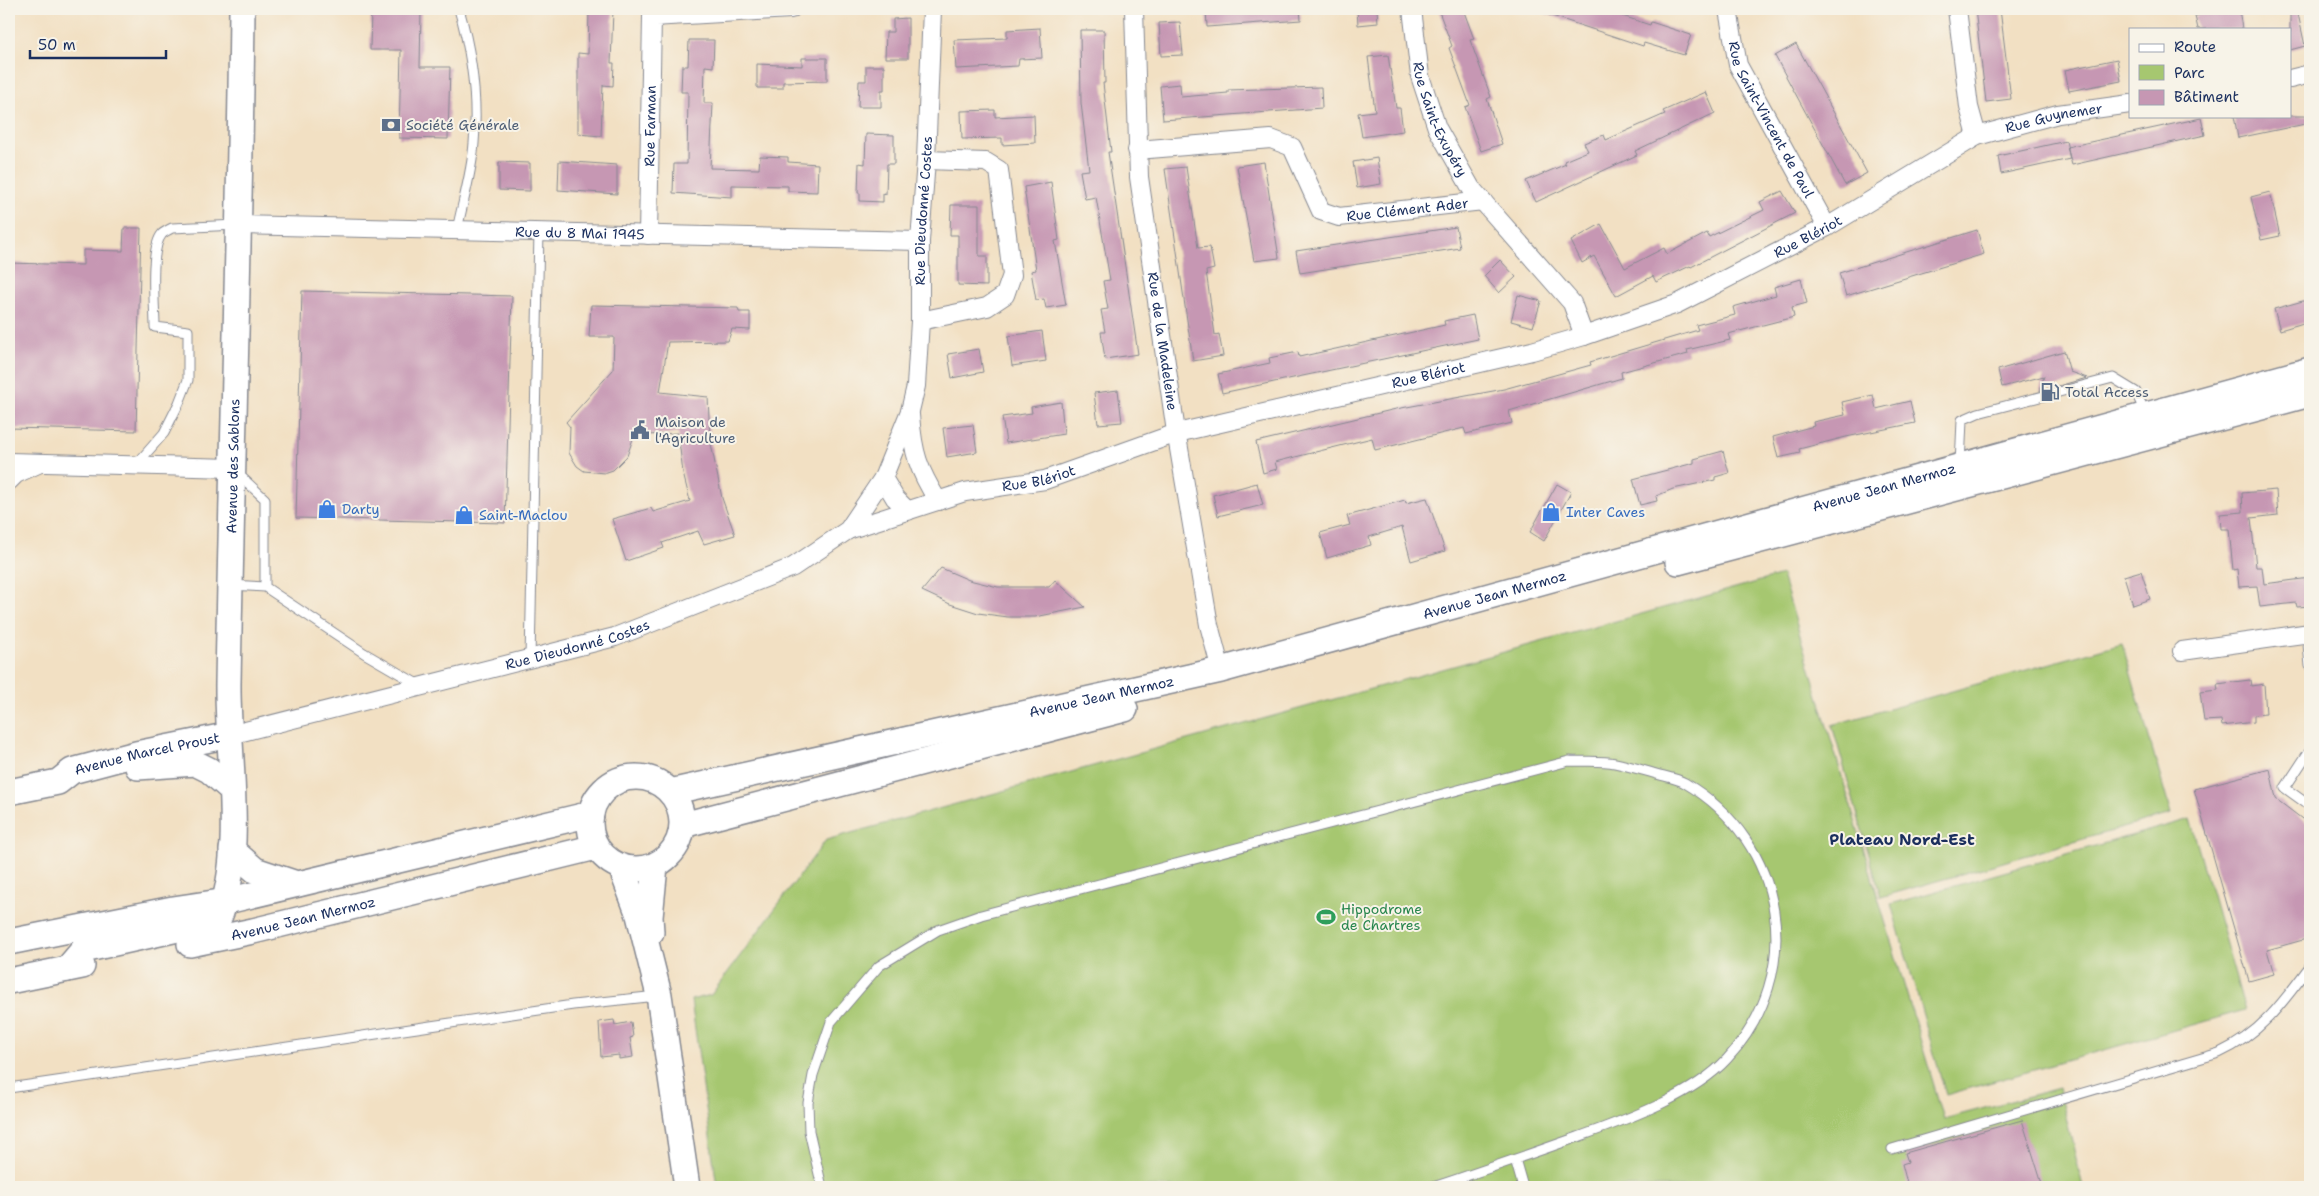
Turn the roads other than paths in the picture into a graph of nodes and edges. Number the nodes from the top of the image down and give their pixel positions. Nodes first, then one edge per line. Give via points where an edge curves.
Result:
1 (242, 9) edge
2 (459, 9) edge
3 (791, 9) edge
4 (932, 9) edge
5 (1134, 9) edge
6 (1412, 9) edge
7 (1732, 9) edge
8 (1957, 9) edge
9 (651, 13) edge
10 (2310, 74) edge
11 (2292, 78) edge
12 (2129, 104) edge
13 (1977, 136) junction
14 (1137, 150) junction
15 (926, 160) junction
16 (1483, 201) junction
17 (240, 225) junction
18 (1827, 227) junction
19 (457, 230) junction
20 (540, 232) junction
21 (648, 234) junction
22 (920, 241) junction
23 (920, 321) junction
24 (1584, 336) junction
25 (2310, 370) edge
26 (2310, 394) edge
27 (910, 412) junction
28 (2146, 415) junction
29 (1177, 433) junction
30 (9, 462) edge
31 (43, 463) junction
32 (136, 465) junction
33 (1960, 467) junction
34 (232, 468) junction
35 (883, 478) junction
36 (9, 481) edge
37 (938, 501) junction
38 (908, 511) junction
39 (848, 530) junction
40 (230, 585) junction
41 (265, 586) junction
42 (2308, 633) edge
43 (2182, 651) dead end
44 (530, 659) junction
45 (2310, 666) edge
46 (1221, 670) junction
47 (420, 686) junction
48 (230, 735) junction
49 (2310, 750) edge
50 (58, 782) junction
51 (231, 789) junction
52 (9, 792) edge
53 (670, 792) junction
54 (2310, 806) edge
55 (591, 814) junction
56 (682, 826) junction
57 (596, 847) junction
58 (232, 850) junction
59 (655, 866) junction
60 (621, 867) junction
61 (297, 884) junction
62 (226, 901) junction
63 (9, 942) edge
64 (2310, 966) edge
65 (67, 969) junction
66 (654, 969) junction
67 (9, 981) edge
68 (659, 995) junction
69 (9, 1088) edge
70 (1892, 1149) dead end
71 (1515, 1159) junction
72 (687, 1187) edge
73 (822, 1187) edge
74 (1433, 1187) edge
75 (1523, 1187) edge

1 - 17 main road, Avenue des Sablons
2 - 19 lane via 466,33 475,96 474,134
3 - 9 street, Rue Farman
4 - 15 street, Rue Dieudonné Costes
5 - 14 street, Rue de la Madeleine
6 - 16 street, Rue Saint-Exupéry via 1420,76 1437,128 1471,188
7 - 18 street, Rue Saint-Vincent de Paul via 1738,65
8 - 13 street via 1969,107
9 - 21 street, Rue Farman
10 - 11 street
12 - 13 street, Rue Guynemer via 2058,114
13 - 18 street, Rue Blériot
14 - 16 street, Rue Clément Ader via 1271,139 1292,147 1321,212 1339,217
14 - 29 street, Rue de la Madeleine
15 - 22 street, Rue Dieudonné Costes
15 - 23 street via 986,162 999,170 1012,275 1006,295 987,307
16 - 24 street, Rue Saint-Exupéry via 1572,303
17 - 19 street, Rue du 8 Mai 1945
17 - 32 lane via 172,228 162,233 158,240 155,254 155,327 188,331 188,380 164,433
17 - 34 main road, Avenue des Sablons
18 - 24 street, Rue Blériot via 1677,304
19 - 20 street, Rue du 8 Mai 1945
20 - 21 street, Rue du 8 Mai 1945
20 - 44 lane
21 - 22 street, Rue du 8 Mai 1945
22 - 23 street, Rue Dieudonné Costes
23 - 27 street, Rue Dieudonné Costes via 916,386
24 - 29 street, Rue Blériot via 1532,351
25 - 28 main road, Avenue Jean Mermoz
26 - 56 main road, Avenue Jean Mermoz
27 - 35 street, Rue Dieudonné Costes
27 - 37 street, Rue Dieudonné Costes via 912,444 921,474
28 - 33 main road, Avenue Jean Mermoz
28 - 33 lane via 2136,392 2113,378 1978,413 1962,420
29 - 37 street, Rue Blériot via 1045,480 965,492
29 - 46 street, Rue de la Madeleine via 1209,625
30 - 31 street
31 - 32 street
31 - 36 street via 16,474
32 - 34 street
33 - 46 main road, Avenue Jean Mermoz
34 - 40 main road, Avenue des Sablons
34 - 41 lane via 265,499
35 - 38 street via 895,498
35 - 39 street, Rue Dieudonné Costes
37 - 38 street, Rue Blériot
38 - 39 street, Rue Blériot
39 - 44 street, Rue Dieudonné Costes via 793,567 615,637
40 - 41 lane
40 - 48 main road, Avenue des Sablons
41 - 47 lane via 364,653
42 - 43 street
42 - 45 lane
44 - 47 street, Rue Dieudonné Costes
46 - 53 main road, Avenue Jean Mermoz
47 - 48 street, Rue Dieudonné Costes
48 - 50 main road, Avenue Marcel Proust via 72,771
48 - 51 main road, Avenue des Sablons
49 - 54 lane via 2285,788
50 - 51 main road via 78,782 139,766 195,763 209,770
50 - 52 main road, Avenue Marcel Proust
51 - 58 main road, Avenue des Sablons
53 - 55 main road via 645,778 617,781 600,795
53 - 56 main road via 681,813
55 - 57 main road
55 - 61 main road
56 - 59 main road via 674,850
57 - 60 main road
57 - 65 main road, Avenue Jean Mermoz via 253,930
58 - 61 main road via 256,870
58 - 62 main road, Avenue des Sablons
59 - 60 main road
59 - 66 main road via 650,917
60 - 66 main road via 639,914
61 - 62 main road
62 - 63 main road
62 - 65 main road via 218,920 83,950
64 - 70 lane via 2254,1033 2220,1053
65 - 67 main road, Avenue Jean Mermoz
66 - 68 main road
68 - 69 lane via 563,1006
68 - 72 main road
71 - 73 lane via 1659,1105 1694,1085 1726,1060 1748,1031 1764,1000 1774,968 1778,934 1772,892 1736,825 1715,803 1683,782 1613,762 1569,761 981,915 938,930 879,966 831,1022 813,1075 808,1104 809,1131
71 - 74 lane
71 - 75 lane

